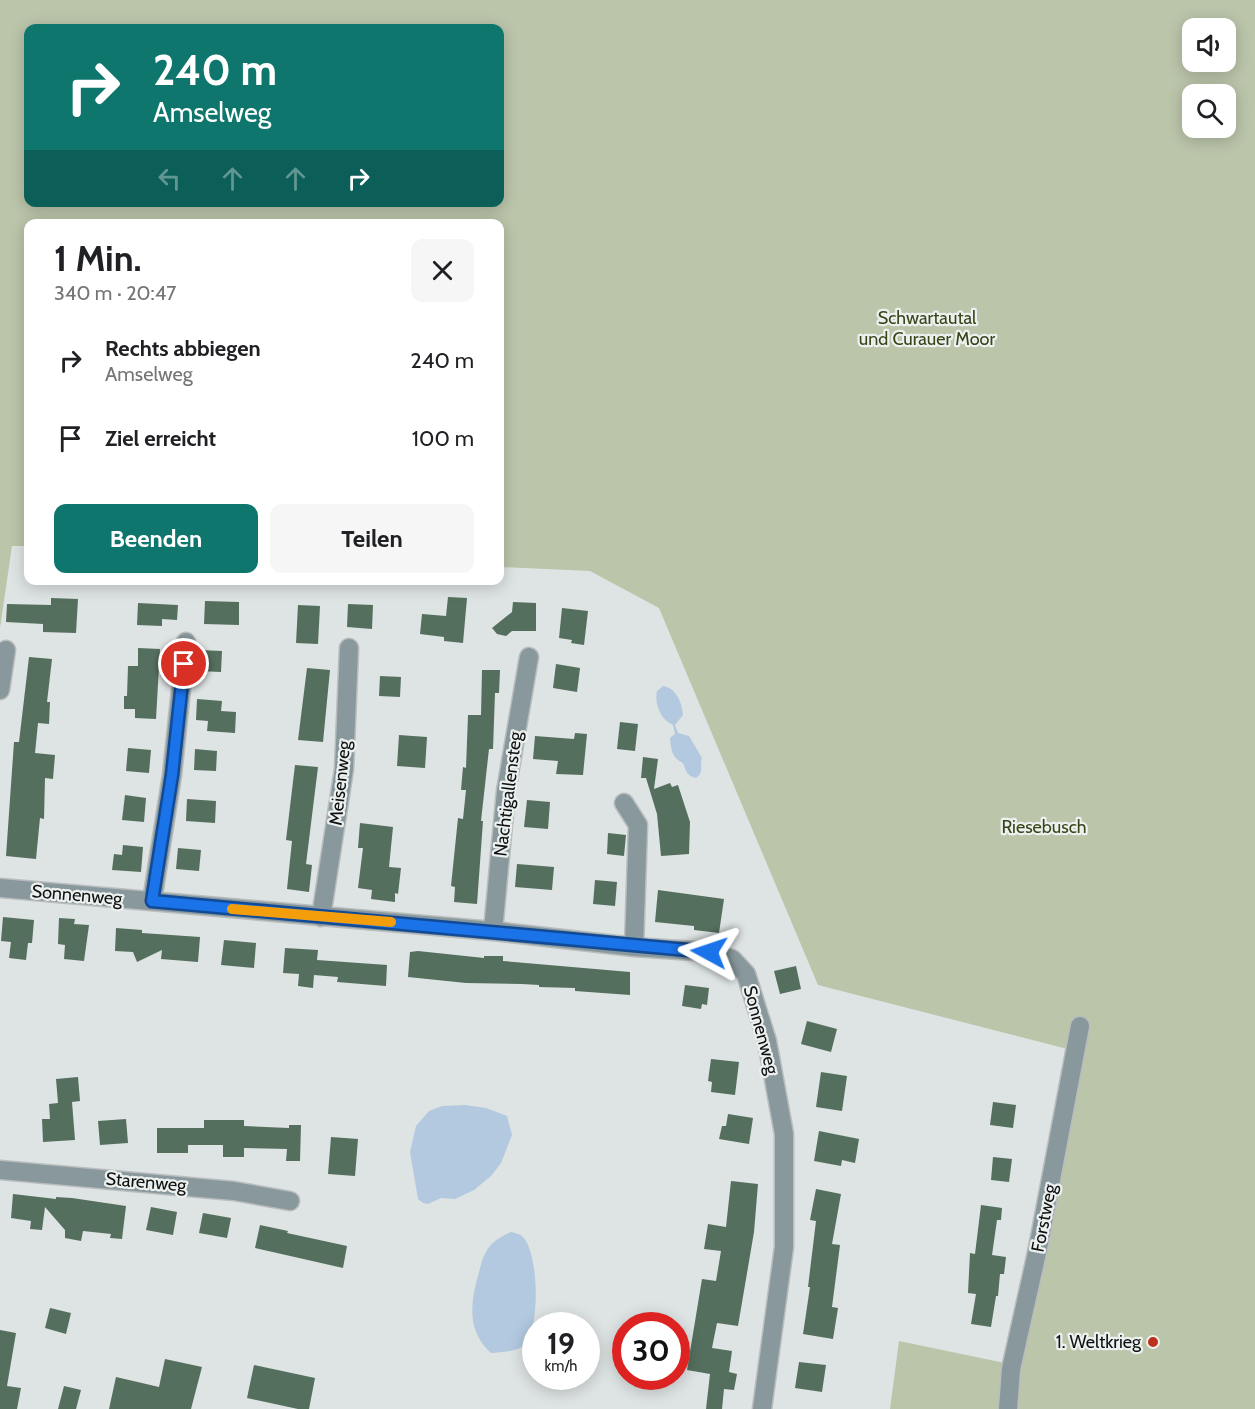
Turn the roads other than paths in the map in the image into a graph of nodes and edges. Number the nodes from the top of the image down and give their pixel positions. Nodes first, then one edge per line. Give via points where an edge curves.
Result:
1 (186, 642) dead end
2 (349, 648) dead end
3 (6, 650) dead end
4 (529, 657) dead end
5 (0, 690) edge
6 (624, 803) dead end
7 (0, 888) edge
8 (152, 901) junction
9 (321, 916) junction
10 (493, 931) junction
11 (634, 946) junction
12 (1080, 1026) dead end
13 (0, 1170) edge
14 (290, 1201) dead end
15 (762, 1409) edge
16 (1008, 1409) edge

1 - 8 street via 172,775
2 - 9 street, Meisenweg via 344,769
3 - 5 street
4 - 10 street, Nachtigallensteg via 506,791
6 - 11 street via 638,825
7 - 8 street, Sonnenweg
8 - 9 street, Sonnenweg
9 - 10 street, Sonnenweg
10 - 11 street, Sonnenweg
11 - 15 street, Sonnenweg via 709,952 732,959 746,974 767,1041 784,1134 784,1247
12 - 16 street, Forstweg via 1011,1369
13 - 14 street, Starenweg via 234,1191

